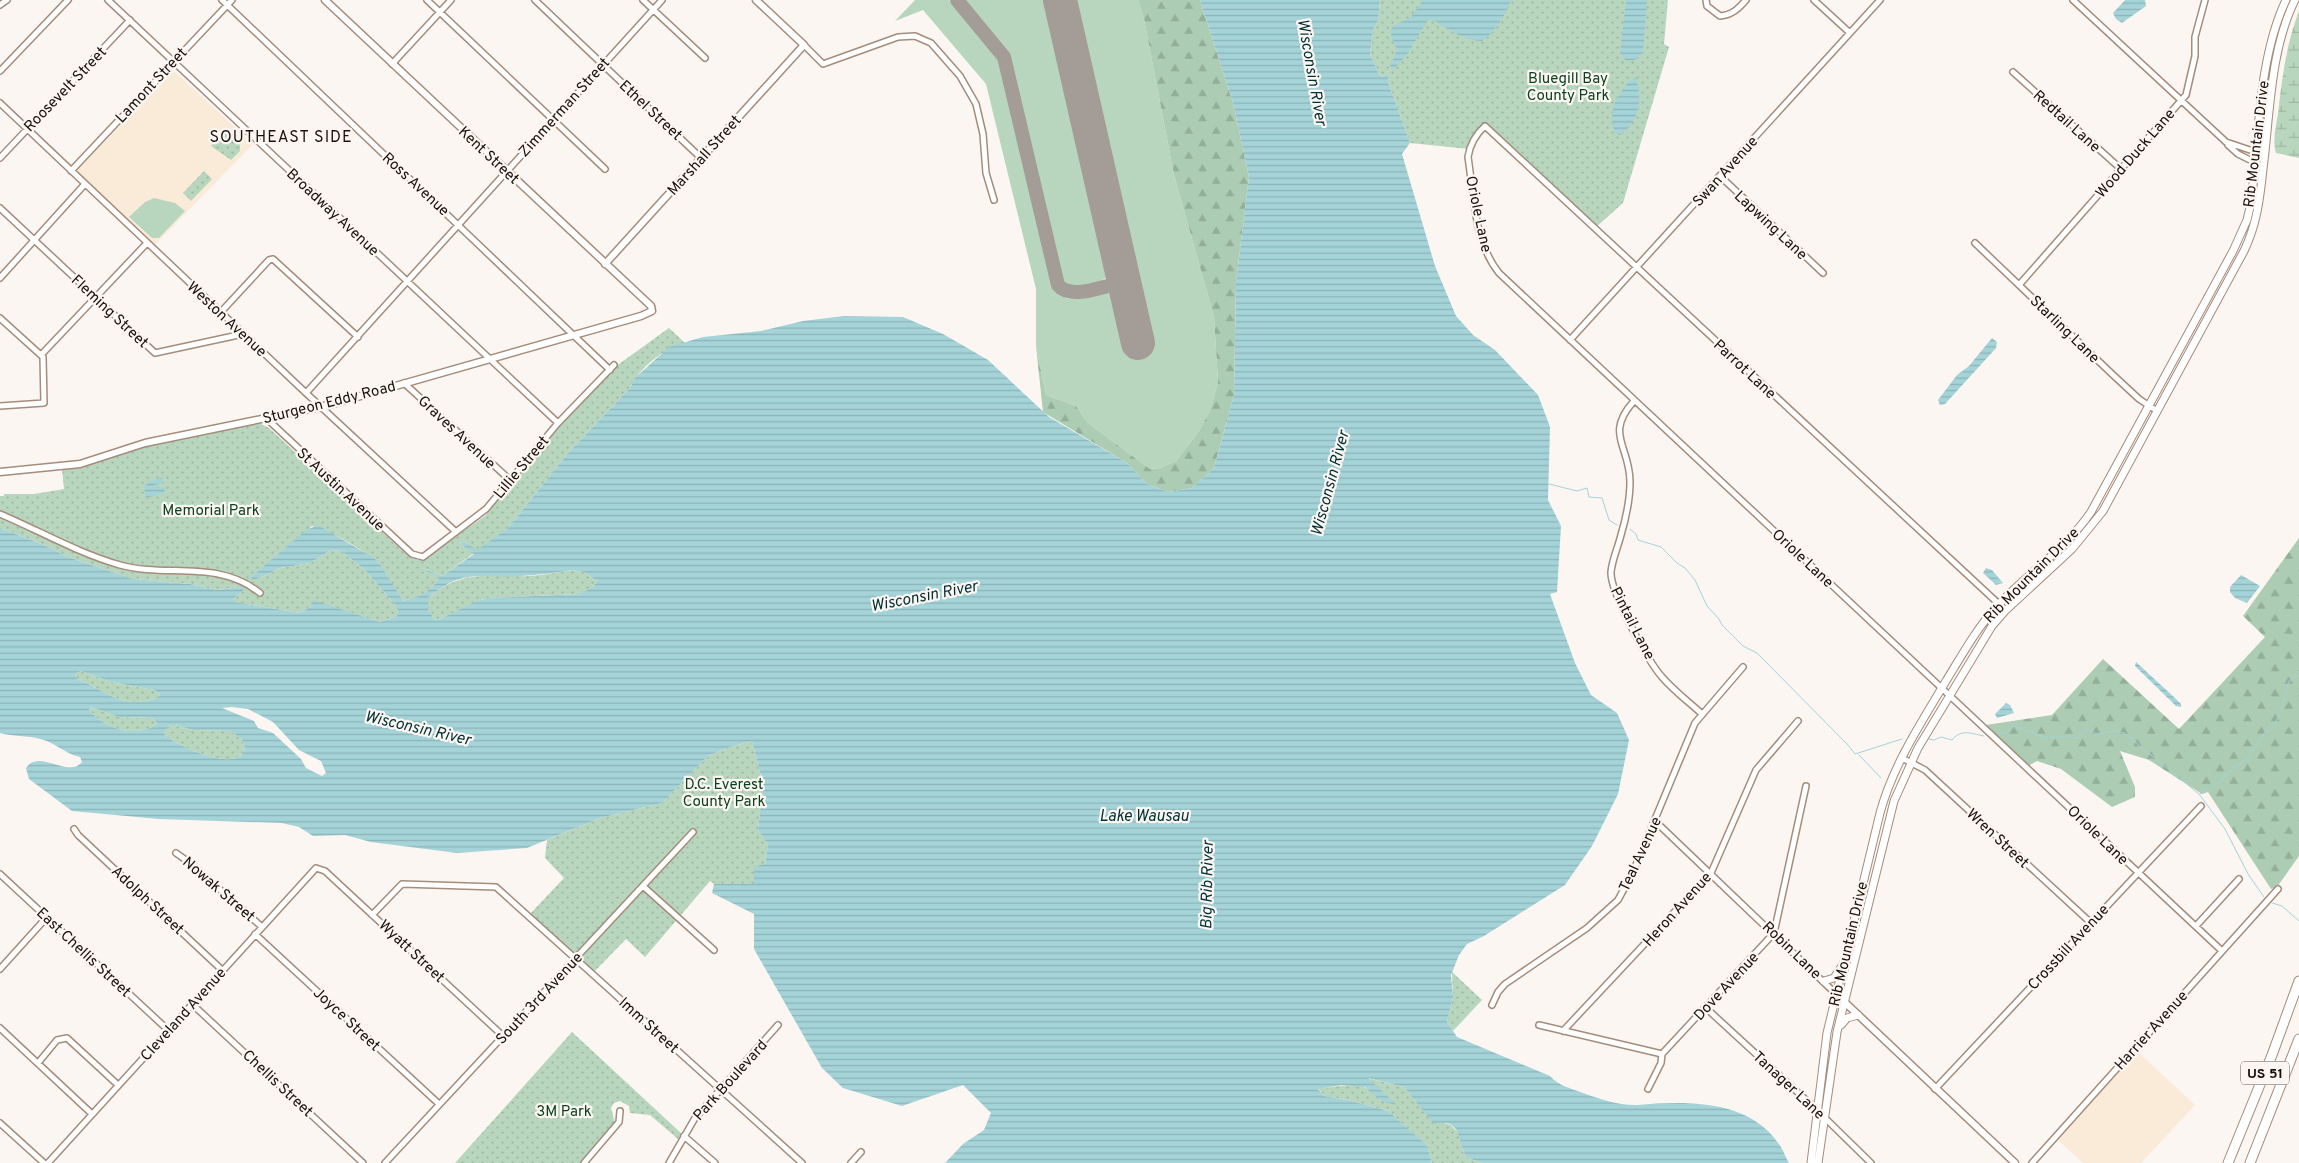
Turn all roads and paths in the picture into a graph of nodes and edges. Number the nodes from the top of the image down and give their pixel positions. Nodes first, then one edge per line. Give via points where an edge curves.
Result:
1 (7, 0) edge
2 (68, 0) edge
3 (108, 0) edge
4 (222, 0) edge
5 (232, 0) edge
6 (325, 0) edge
7 (427, 0) edge
8 (451, 0) edge
9 (534, 0) edge
10 (643, 0) edge
11 (662, 0) edge
12 (756, 0) edge
13 (1706, 0) edge
14 (1746, 0) edge
15 (1814, 0) edge
16 (1880, 0) edge
17 (2074, 0) edge
18 (2204, 0) edge
19 (2286, 0) edge
20 (2295, 0) edge
21 (0, 5) edge
22 (227, 5) junction
23 (653, 10) junction
24 (440, 12) junction
25 (130, 20) junction
26 (1850, 33) junction
27 (804, 45) junction
28 (705, 58) dead end
29 (174, 61) junction
30 (392, 64) junction
31 (603, 65) junction
32 (0, 71) edge
33 (2013, 72) dead end
34 (2182, 101) junction
35 (0, 104) edge
36 (553, 120) junction
37 (1485, 126) joint
38 (26, 128) junction
39 (2226, 142) junction
40 (2256, 152) junction
41 (2265, 155) junction
42 (0, 158) edge
43 (701, 158) junction
44 (2256, 164) junction
45 (2264, 166) junction
46 (605, 169) dead end
47 (2121, 170) junction
48 (71, 171) junction
49 (506, 172) junction
50 (1720, 176) junction
51 (85, 184) junction
52 (994, 200) dead end
53 (0, 208) edge
54 (460, 225) junction
55 (34, 239) junction
56 (147, 243) junction
57 (1975, 243) dead end
58 (605, 264) junction
59 (1637, 268) junction
60 (1823, 273) dead end
61 (0, 278) edge
62 (408, 282) junction
63 (2019, 285) junction
64 (96, 297) junction
65 (652, 311) joint
66 (220, 312) junction
67 (0, 318) edge
68 (243, 334) junction
69 (574, 335) junction
70 (358, 337) junction
71 (1570, 340) junction
72 (42, 355) junction
73 (488, 359) junction
74 (612, 367) joint
75 (404, 383) junction
76 (306, 393) junction
77 (1634, 401) junction
78 (0, 406) edge
79 (2149, 406) junction
80 (320, 407) junction
81 (2157, 411) junction
82 (266, 418) junction
83 (558, 423) junction
84 (0, 472) edge
85 (510, 480) junction
86 (0, 514) edge
87 (456, 532) junction
88 (419, 557) joint
89 (260, 593) dead end
90 (1998, 604) junction
91 (2005, 610) junction
92 (1743, 667) dead end
93 (1942, 689) junction
94 (1949, 695) junction
95 (1702, 714) junction
96 (1798, 721) dead end
97 (1902, 758) junction
98 (1910, 762) junction
99 (1806, 786) dead end
100 (2201, 806) dead end
101 (1655, 820) junction
102 (74, 829) dead end
103 (694, 832) dead end
104 (176, 853) dead end
105 (319, 868) joint
106 (2138, 872) junction
107 (0, 874) edge
108 (1711, 874) junction
109 (2239, 879) dead end
110 (644, 887) junction
111 (2278, 890) dead end
112 (372, 915) junction
113 (47, 917) junction
114 (2091, 923) junction
115 (262, 926) junction
116 (2196, 926) junction
117 (1774, 933) junction
118 (255, 934) junction
119 (714, 950) dead end
120 (2222, 951) junction
121 (576, 959) junction
122 (1845, 961) junction
123 (0, 969) edge
124 (222, 970) junction
125 (1824, 981) junction
126 (2299, 981) edge
127 (1836, 994) junction
128 (1845, 1002) junction
129 (192, 1004) junction
130 (1492, 1005) dead end
131 (1706, 1008) junction
132 (1858, 1015) junction
133 (778, 1025) dead end
134 (1539, 1026) dead end
135 (0, 1028) edge
136 (168, 1030) junction
137 (1563, 1031) junction
138 (1837, 1032) junction
139 (503, 1036) junction
140 (2299, 1039) edge
141 (1662, 1054) junction
142 (38, 1063) junction
143 (118, 1085) junction
144 (720, 1089) junction
145 (1648, 1089) dead end
146 (1935, 1089) junction
147 (439, 1104) junction
148 (1817, 1110) junction
149 (620, 1111) dead end
150 (92, 1114) junction
151 (1824, 1117) junction
152 (0, 1123) edge
153 (684, 1136) junction
154 (861, 1152) dead end
155 (44, 1163) edge
156 (48, 1163) edge
157 (363, 1163) edge
158 (385, 1163) edge
159 (584, 1163) edge
160 (669, 1163) edge
161 (715, 1163) edge
162 (802, 1163) edge
163 (851, 1163) edge
164 (1811, 1163) edge
165 (1818, 1163) edge
166 (1871, 1163) edge
167 (2015, 1163) edge
168 (2032, 1163) edge
169 (2228, 1163) edge
170 (2250, 1163) edge

1 - 21 street
2 - 32 street
3 - 25 street, Broadway Avenue
4 - 22 street, Ross Avenue
5 - 22 street, Lamont Street
6 - 30 street, Kent Street
7 - 24 street
8 - 24 street
9 - 31 street, Ethel Street
10 - 23 street
11 - 23 street, Zimmerman Street
12 - 27 street
13 - 14 street via 1712,12 1720,16 1732,13
15 - 26 street
16 - 26 street, Swan Avenue
17 - 34 street
18 - 34 street, Wood Duck Lane via 2195,36 2189,91
19 - 40 main road, Rib Mountain Drive via 2267,56
20 - 41 main road, Rib Mountain Drive via 2278,52
22 - 29 street, Lamont Street
22 - 54 street, Ross Avenue
23 - 28 street
23 - 31 street, Zimmerman Street
24 - 30 street
24 - 36 street
25 - 29 street, Broadway Avenue
25 - 38 street, Roosevelt Street
26 - 50 street, Swan Avenue
27 - 43 street, Marshall Street
27 - 52 street via 823,64 900,36 915,36 931,43 960,76 976,104 984,134 986,173
29 - 48 street, Lamont Street
29 - 62 street, Broadway Avenue
30 - 49 street, Kent Street
31 - 36 street, Zimmerman Street
31 - 43 street, Ethel Street
33 - 47 street, Redtail Lane
34 - 39 street
34 - 47 street, Wood Duck Lane
35 - 38 street, Weston Avenue
36 - 46 street
36 - 49 street, Zimmerman Street
37 - 59 street, Parrot Lane
37 - 71 street, Oriole Lane via 1473,140 1468,157 1486,254 1507,282
38 - 42 street, Roosevelt Street
38 - 48 street, Weston Avenue
39 - 40 street
39 - 44 street via 2236,153
40 - 41 street
40 - 44 main road, Rib Mountain Drive
41 - 45 main road, Rib Mountain Drive
43 - 58 street, Marshall Street
44 - 45 street
44 - 79 main road, Rib Mountain Drive via 2246,220 2233,251
45 - 81 main road, Rib Mountain Drive via 2258,211 2248,242
47 - 63 street, Wood Duck Lane
48 - 51 street, Weston Avenue
49 - 54 street, Zimmerman Street
49 - 58 street, Kent Street
50 - 59 street, Swan Avenue
50 - 60 street, Lapwing Lane
51 - 55 street
51 - 56 street, Weston Avenue
53 - 55 street, Fleming Street
54 - 62 street, Zimmerman Street
54 - 69 street, Ross Avenue
55 - 61 street
55 - 64 street, Fleming Street
56 - 64 street
56 - 66 street, Weston Avenue
57 - 63 street, Starling Lane
58 - 65 street, Kent Street via 649,304
59 - 71 street, Swan Avenue
59 - 90 street, Parrot Lane
62 - 70 street, Zimmerman Street
62 - 73 street, Broadway Avenue
63 - 79 street, Starling Lane
64 - 68 street, Fleming Street via 155,353
64 - 72 street
65 - 69 street, Sturgeon Eddy Road
66 - 68 street, Weston Avenue
66 - 70 street via 271,259
67 - 72 street
68 - 76 street, Weston Avenue
69 - 73 street, Sturgeon Eddy Road
69 - 74 street, Ross Avenue
70 - 76 street, Zimmerman Street
71 - 77 street, Oriole Lane
72 - 78 street via 44,403
73 - 75 street, Sturgeon Eddy Road
73 - 83 street, Broadway Avenue
74 - 83 street, Lillie Street
75 - 80 street, Sturgeon Eddy Road
75 - 85 street, Graves Avenue
76 - 80 street, Weston Avenue
77 - 93 street, Oriole Lane
77 - 95 street, Pintail Lane via 1622,416 1619,429 1630,483 1627,511 1611,570 1613,587 1658,672
79 - 81 street, Starling Lane
79 - 90 main road, Rib Mountain Drive via 2078,530
80 - 82 street, Sturgeon Eddy Road
80 - 87 street, Weston Avenue
81 - 91 main road, Rib Mountain Drive via 2095,522 2072,549
82 - 84 street, Sturgeon Eddy Road via 144,443 80,464
82 - 88 street, St Austin Avenue
83 - 85 street, Lillie Street
85 - 87 street, Lillie Street via 486,509
86 - 89 street via 78,550 122,565 212,573 243,582
87 - 88 street, Lillie Street via 426,556
90 - 91 street, Parrot Lane
90 - 93 main road, Rib Mountain Drive
91 - 94 main road, Rib Mountain Drive via 1986,634
92 - 95 street, Teal Avenue
93 - 94 street, Oriole Lane
93 - 97 main road, Rib Mountain Drive
94 - 98 main road, Rib Mountain Drive
94 - 106 street, Oriole Lane
95 - 101 street, Teal Avenue via 1695,723
96 - 108 street, Heron Avenue via 1756,770
97 - 98 street, Wren Street
97 - 122 main road, Rib Mountain Drive via 1880,813
98 - 114 street, Wren Street via 1926,771
98 - 128 main road, Rib Mountain Drive via 1886,828
99 - 117 street, Dove Avenue
100 - 106 street, Crossbill Avenue
101 - 108 street, Robin Lane
101 - 130 street, Teal Avenue via 1618,900 1587,928 1505,984
102 - 124 street, Adolph Street
103 - 110 street, South 3rd Avenue
104 - 115 street, Nowak Street
105 - 112 street, Wyatt Street
105 - 115 street, Cleveland Avenue via 312,870
106 - 114 street, Crossbill Avenue
106 - 116 street, Oriole Lane
107 - 113 street, East Chellis Street
108 - 117 street, Robin Lane
108 - 137 street, Heron Avenue
109 - 116 street
110 - 119 street
110 - 121 street, South 3rd Avenue
111 - 120 street, Harrier Avenue
112 - 121 street, Imm Street via 402,884 496,887
112 - 139 street, Wyatt Street
113 - 123 street
113 - 136 street, East Chellis Street
114 - 146 street, Crossbill Avenue
115 - 118 street, Cleveland Avenue
116 - 120 street, Oriole Lane
117 - 125 street, Robin Lane
117 - 131 street, Dove Avenue
118 - 124 street, Cleveland Avenue
118 - 147 street, Joyce Street
120 - 168 street, Harrier Avenue
121 - 139 street, South 3rd Avenue
121 - 144 street, Imm Street
122 - 125 main road via 1835,976
122 - 127 main road, Rib Mountain Drive
124 - 129 street, Cleveland Avenue
125 - 127 street, Robin Lane
126 - 169 highway, US 51
127 - 128 street, Robin Lane
127 - 148 main road, Rib Mountain Drive via 1827,1033
128 - 132 street, Robin Lane
128 - 138 main road, Rib Mountain Drive
129 - 136 street, Cleveland Avenue
129 - 157 street, Chellis Street
131 - 141 street, Dove Avenue
131 - 148 street, Tanager Lane
132 - 138 main road via 1846,1018
132 - 146 street, Robin Lane
133 - 144 street, Park Boulevard
134 - 137 street
135 - 142 street
136 - 143 street, Cleveland Avenue
137 - 141 street
138 - 151 main road, Rib Mountain Drive
139 - 147 street, South 3rd Avenue
140 - 170 highway, US 51
141 - 145 street, Dove Avenue
142 - 143 street via 57,1040 66,1038
142 - 150 street
143 - 150 street, Cleveland Avenue
144 - 153 street, Park Boulevard
144 - 162 street, Imm Street
146 - 167 street, Robin Lane
147 - 158 street, South 3rd Avenue
148 - 151 street, Tanager Lane
148 - 164 main road, Rib Mountain Drive
149 - 159 street via 619,1122
150 - 156 street, Cleveland Avenue
151 - 165 main road, Rib Mountain Drive
151 - 166 street, Tanager Lane
152 - 155 street
153 - 160 street, Park Boulevard
153 - 161 street
154 - 163 street

